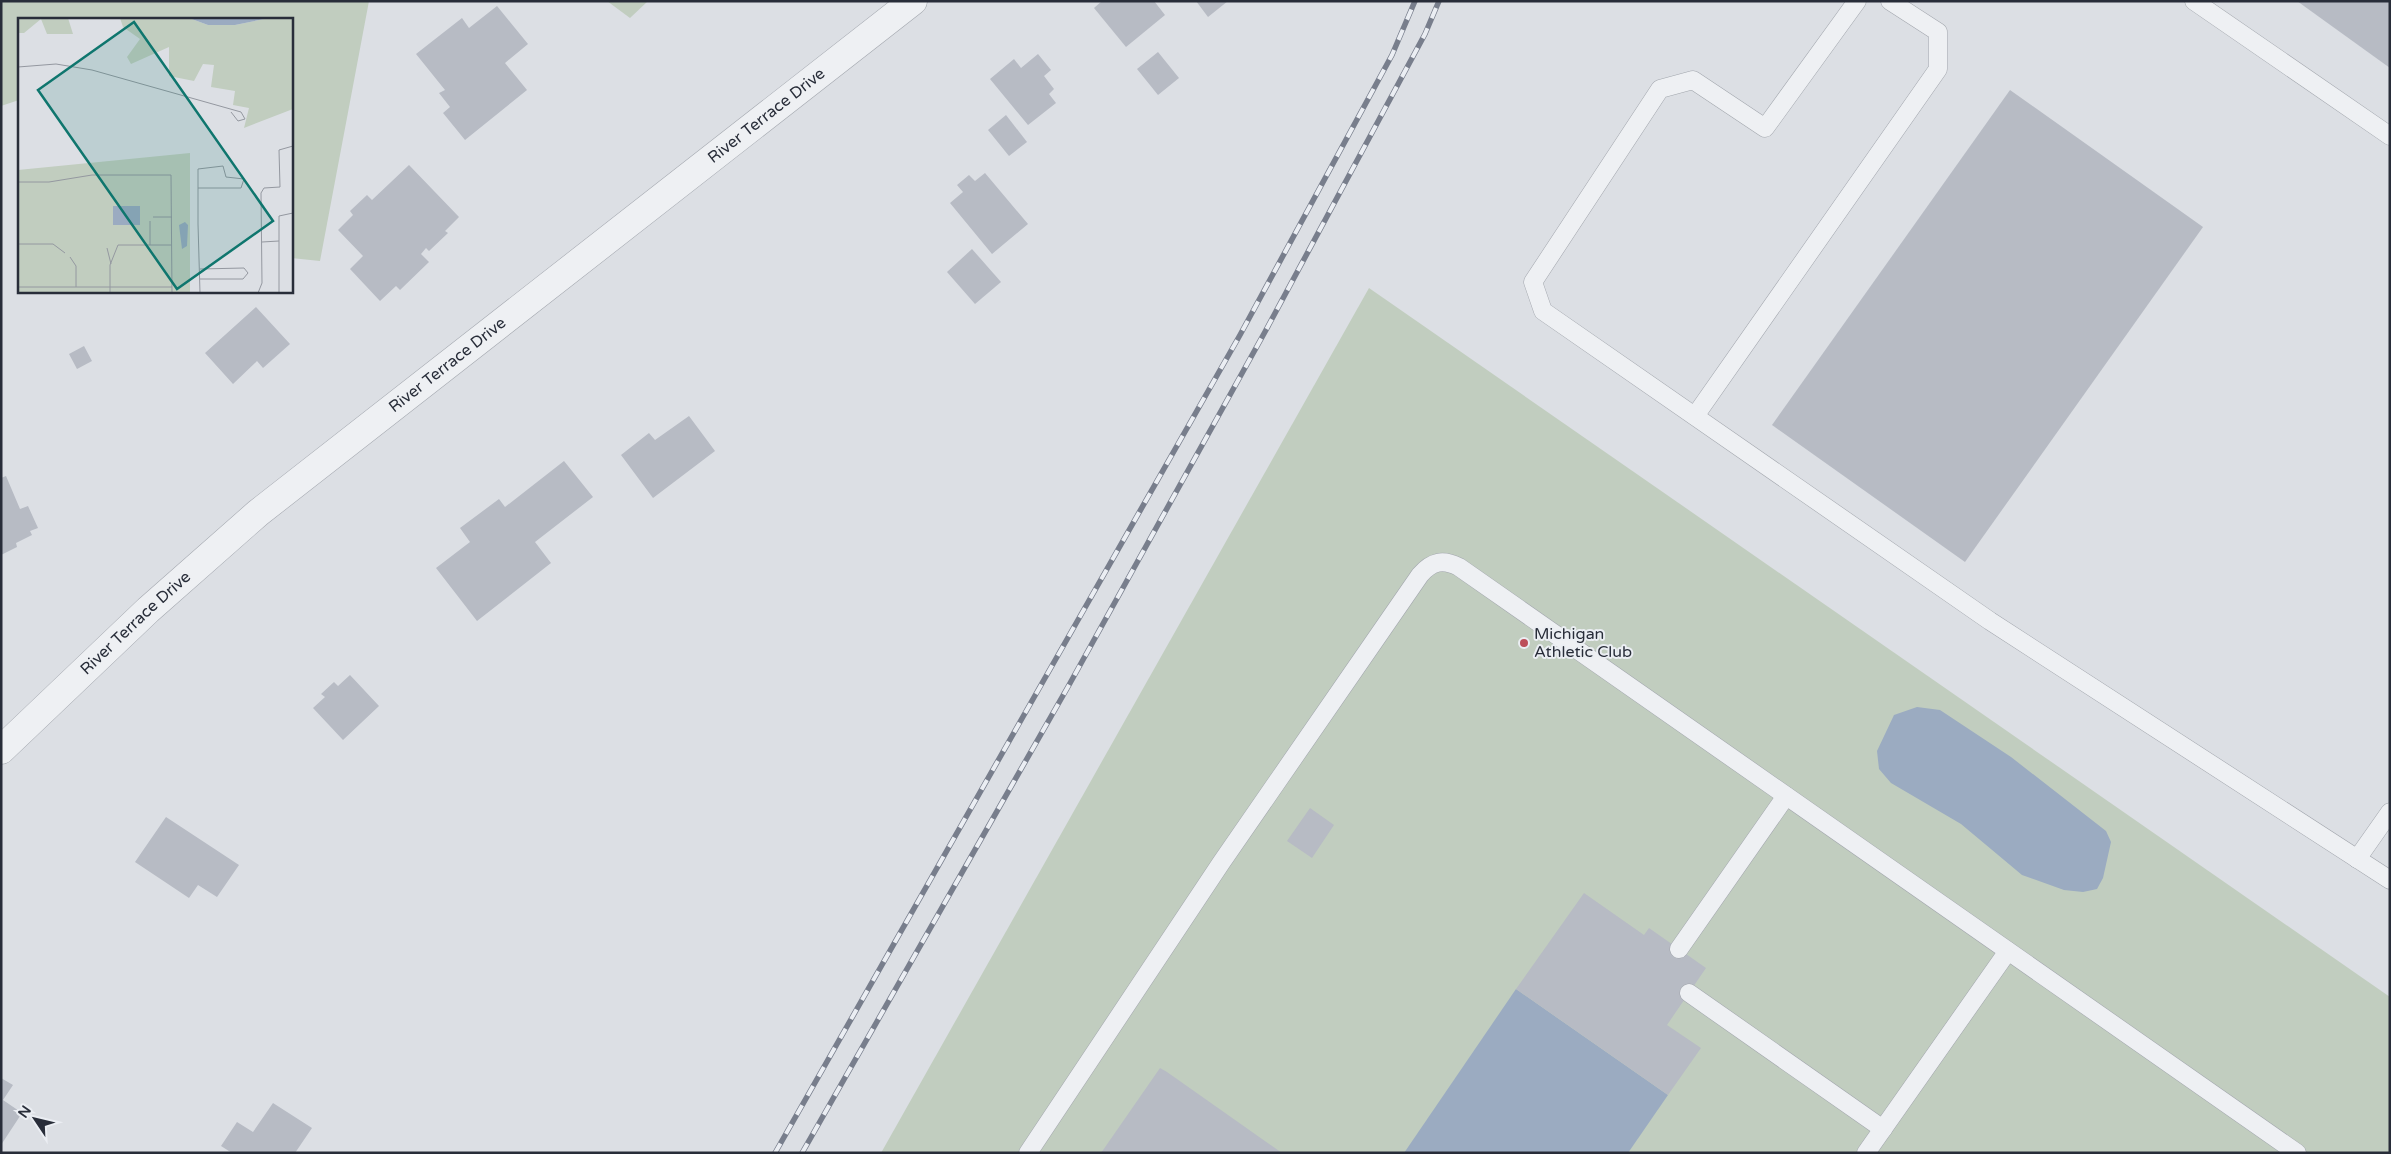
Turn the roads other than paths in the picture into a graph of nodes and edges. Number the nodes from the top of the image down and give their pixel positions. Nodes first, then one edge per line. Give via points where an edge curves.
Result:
1 (913, 1) edge
2 (1857, 1) edge
3 (1890, 1) edge
4 (2194, 1) edge
5 (2390, 136) edge
6 (1695, 416) junction
7 (1, 750) edge
8 (1786, 796) junction
9 (2390, 812) edge
10 (2357, 859) junction
11 (2390, 880) edge
12 (1679, 949) dead end
13 (2008, 951) junction
14 (1688, 993) dead end
15 (1883, 1129) junction
16 (1028, 1153) edge
17 (1866, 1153) edge
18 (2297, 1153) edge

1 - 7 street, River Terrace Drive via 258,513 148,610
2 - 6 lane via 1765,128 1693,80 1660,89 1532,282 1543,311
3 - 6 lane via 1938,32 1938,68
4 - 5 lane
6 - 10 lane via 1990,621
8 - 12 lane
8 - 13 lane
8 - 16 lane via 1459,567 1438,561 1427,566 1221,863
9 - 10 lane
10 - 11 lane
13 - 15 lane
13 - 18 lane
14 - 15 lane
15 - 17 lane

